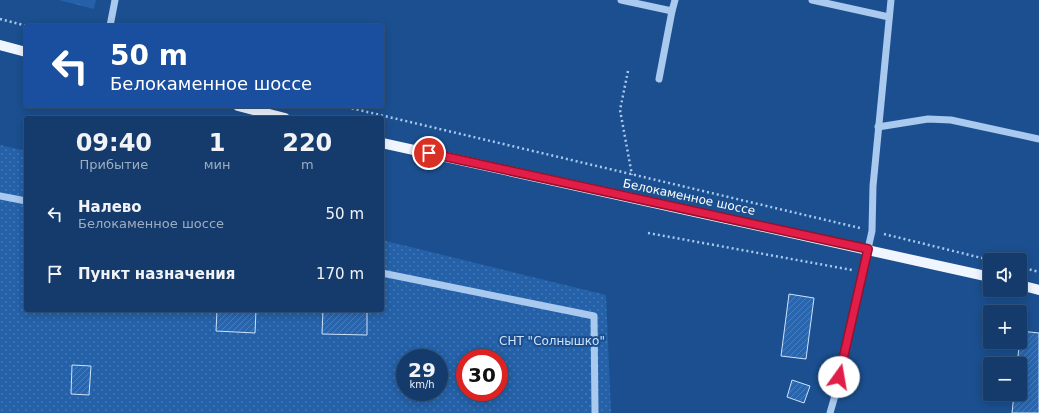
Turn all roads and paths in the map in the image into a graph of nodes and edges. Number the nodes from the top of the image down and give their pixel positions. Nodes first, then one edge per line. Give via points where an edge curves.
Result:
1 (115, 0) edge
2 (621, 0) edge
3 (675, 0) edge
4 (812, 0) edge
5 (891, 0) edge
6 (672, 11) junction
7 (889, 17) junction
8 (0, 19) edge
9 (110, 24) edge
10 (24, 25) edge
11 (0, 45) edge
12 (24, 51) edge
13 (628, 71) dead end
14 (659, 79) dead end
15 (246, 108) edge
16 (350, 108) edge
17 (277, 116) edge
18 (878, 127) junction
19 (1039, 139) edge
20 (384, 143) edge
21 (632, 175) junction
22 (0, 196) edge
23 (24, 201) edge
24 (872, 231) junction
25 (648, 233) dead end
26 (868, 249) junction
27 (983, 258) edge
28 (837, 267) dead end
29 (1027, 269) edge
30 (1039, 272) edge
31 (384, 273) edge
32 (983, 275) edge
33 (1027, 286) edge
34 (1039, 290) edge
35 (595, 413) edge
36 (830, 413) edge

1 - 9 street
2 - 6 street
3 - 6 street
4 - 7 street
5 - 7 street
6 - 14 street
7 - 18 street
8 - 10 path
11 - 12 main road
13 - 21 path via 620,110
15 - 17 main road
16 - 21 path
18 - 19 street via 928,119 951,120
18 - 24 street
20 - 26 main road, Белокаменное шоссе
21 - 24 path
22 - 23 street
24 - 26 street
24 - 27 path
25 - 28 path
26 - 32 main road, Белокаменное шоссе
26 - 36 street
29 - 30 path
31 - 35 street via 594,316
33 - 34 main road

